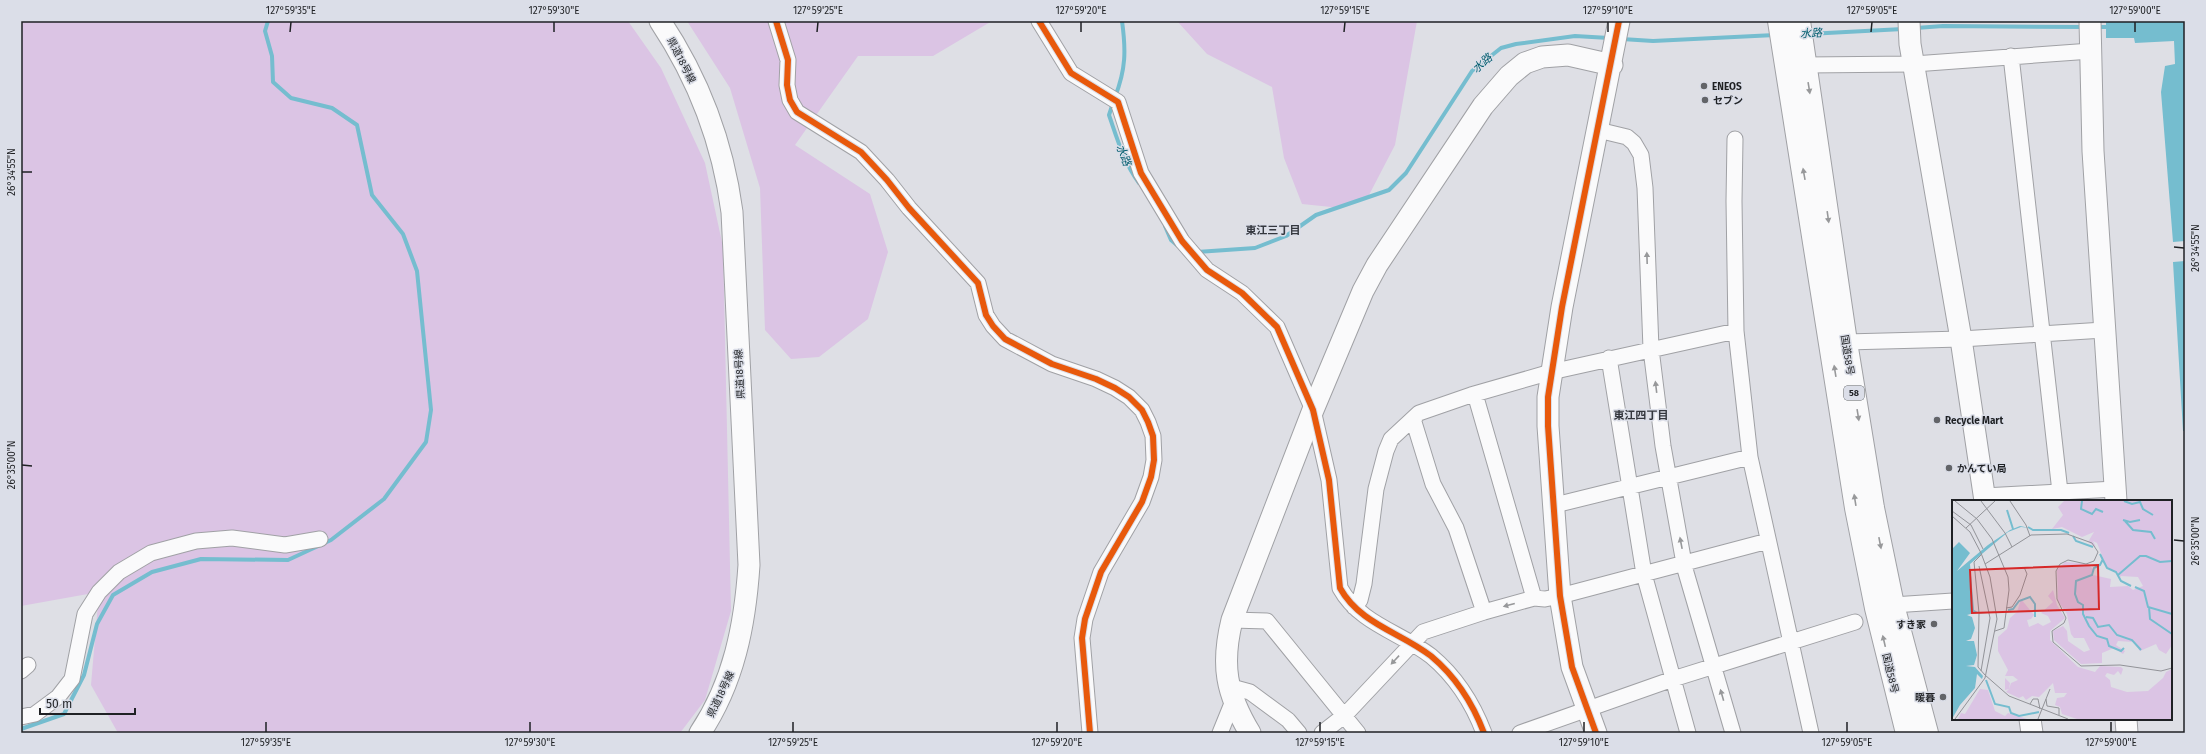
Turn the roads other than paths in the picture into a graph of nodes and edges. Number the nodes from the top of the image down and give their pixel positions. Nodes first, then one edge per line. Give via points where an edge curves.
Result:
1 (660, 21) edge
2 (776, 21) edge
3 (1039, 21) edge
4 (1779, 21) edge
5 (1799, 21) edge
6 (1909, 21) edge
7 (1619, 23) edge
8 (2090, 36) edge
9 (1912, 54) junction
10 (1797, 55) junction
11 (2011, 56) junction
12 (1613, 57) junction
13 (1598, 130) junction
14 (1735, 139) dead end
15 (2104, 330) junction
16 (1736, 331) junction
17 (2042, 332) junction
18 (1961, 339) junction
19 (1846, 342) junction
20 (1651, 349) junction
21 (1609, 358) junction
22 (1551, 372) junction
23 (1475, 394) junction
24 (1313, 410) junction
25 (1414, 419) junction
26 (1750, 457) junction
27 (1668, 476) junction
28 (1629, 485) junction
29 (2060, 492) junction
30 (2115, 495) edge
31 (1985, 499) edge
32 (1555, 504) junction
33 (320, 539) dead end
34 (1768, 541) junction
35 (1684, 564) junction
36 (1644, 574) junction
37 (1560, 596) junction
38 (1534, 598) junction
39 (1952, 601) edge
40 (1893, 605) junction
41 (1354, 607) junction
42 (1484, 612) junction
43 (1232, 620) junction
44 (1855, 622) dead end
45 (1791, 641) junction
46 (1410, 644) junction
47 (1714, 666) junction
48 (1673, 678) junction
49 (1231, 693) junction
50 (1587, 710) junction
51 (1345, 714) junction
52 (21, 717) edge
53 (2030, 720) edge
54 (2126, 720) edge
55 (700, 733) edge
56 (1090, 733) edge
57 (1220, 733) edge
58 (1250, 733) edge
59 (1299, 733) edge
60 (1322, 733) edge
61 (1358, 733) edge
62 (1484, 733) edge
63 (1520, 733) edge
64 (1596, 733) edge
65 (1688, 733) edge
66 (1733, 733) edge
67 (1811, 733) edge
68 (1907, 733) edge
69 (1927, 733) edge
70 (2032, 733) edge
71 (2127, 733) edge

1 - 55 street, 県道18号線 via 674,43 710,120 725,173 732,212 749,550 744,617 735,659 713,712
2 - 56 street via 788,60 787,85 790,100 797,112 861,152 887,180 909,208 978,283 986,315 1005,339 1052,364 1115,388 1130,397 1142,410 1148,422 1153,436 1154,460 1151,477 1142,502 1101,572 1085,619 1082,638
3 - 24 street via 1071,73 1118,102 1142,173 1182,242 1207,270 1242,293 1277,327
4 - 10 highway, 国道58号 / 58
5 - 10 highway, 国道58号 / 58
6 - 9 street
7 - 12 street
8 - 11 street
8 - 15 street via 2093,151
9 - 10 street
9 - 11 street
9 - 18 street
10 -> 19 highway, 国道58号 / 58
68 -> 10 highway, 国道58号 / 58 via 1876,608 1856,508
11 - 17 street
12 - 13 street
12 - 24 street via 1542,57 1525,63 1495,90 1377,264 1357,304
20 -> 13 street via 1645,188 1641,155 1627,137
13 - 22 street
14 - 16 street
15 - 17 street
15 - 30 street
16 - 20 street
16 - 26 street
17 - 18 street
17 - 29 street
18 - 19 street
18 - 31 street
19 -> 40 highway, 国道58号 / 58
20 - 21 street
27 -> 20 street
21 - 22 street
21 - 28 street
22 - 23 street
22 - 32 street via 1548,426
23 - 25 street via 1419,414
23 - 38 street
24 - 41 street via 1329,480 1340,588
24 - 43 street
25 - 41 street via 1391,440 1386,451 1376,489 1364,584 1360,600
25 - 42 street via 1433,484 1456,528
26 - 27 street
26 - 34 street
27 - 28 street
35 -> 27 street
28 - 32 street
28 - 36 street
29 - 30 street
29 - 31 street
32 - 37 street
33 - 52 street via 285,545 232,538 196,541 151,553 119,572 99,592 85,614 72,679 58,697 35,714
34 - 35 street
34 - 45 street
35 - 36 street
35 - 47 street
36 - 37 street
36 - 48 street
37 - 38 street
37 - 50 street via 1572,667
38 -> 42 street
39 - 40 street
40 - 69 highway, 国道58号 / 58
41 - 46 street
42 - 46 street via 1423,632
43 - 49 street via 1225,657
43 - 51 street via 1267,621
44 - 45 street
45 - 47 street
45 - 67 street
46 -> 51 street
46 - 62 street via 1430,656 1462,689
47 - 48 street
66 -> 47 street
48 - 50 street
48 - 65 street
49 - 57 street
49 - 58 street
49 - 59 street via 1250,692 1288,720
50 - 63 street
50 - 64 street
51 - 60 street
51 - 61 street
53 - 70 street
54 - 71 street

